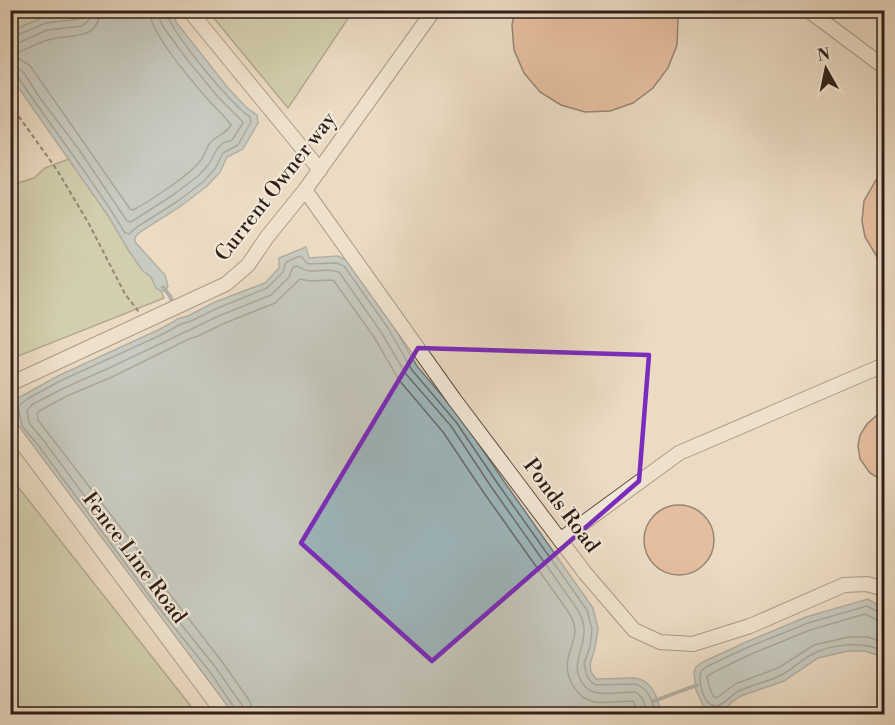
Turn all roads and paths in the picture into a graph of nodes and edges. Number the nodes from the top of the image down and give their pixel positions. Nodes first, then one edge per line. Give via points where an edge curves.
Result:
1 (189, 10) edge
2 (434, 10) edge
3 (808, 10) edge
4 (885, 67) edge
5 (10, 104) edge
6 (320, 170) junction
7 (305, 190) junction
8 (147, 321) junction
9 (885, 365) edge
10 (10, 384) edge
11 (10, 428) edge
12 (560, 540) junction
13 (885, 590) edge
14 (224, 714) edge

1 - 6 street
2 - 6 street, Current Owner way
3 - 4 street
5 - 8 path via 57,170 125,294
6 - 7 street, Current Owner way
7 - 8 street, Current Owner way via 248,265 226,284
7 - 12 street, Ponds Road
8 - 10 street, Current Owner way
9 - 12 street via 680,453
11 - 14 street, Fence Line Road
12 - 13 street, Ponds Road via 634,630 660,642 693,644 750,626 844,585 867,584

